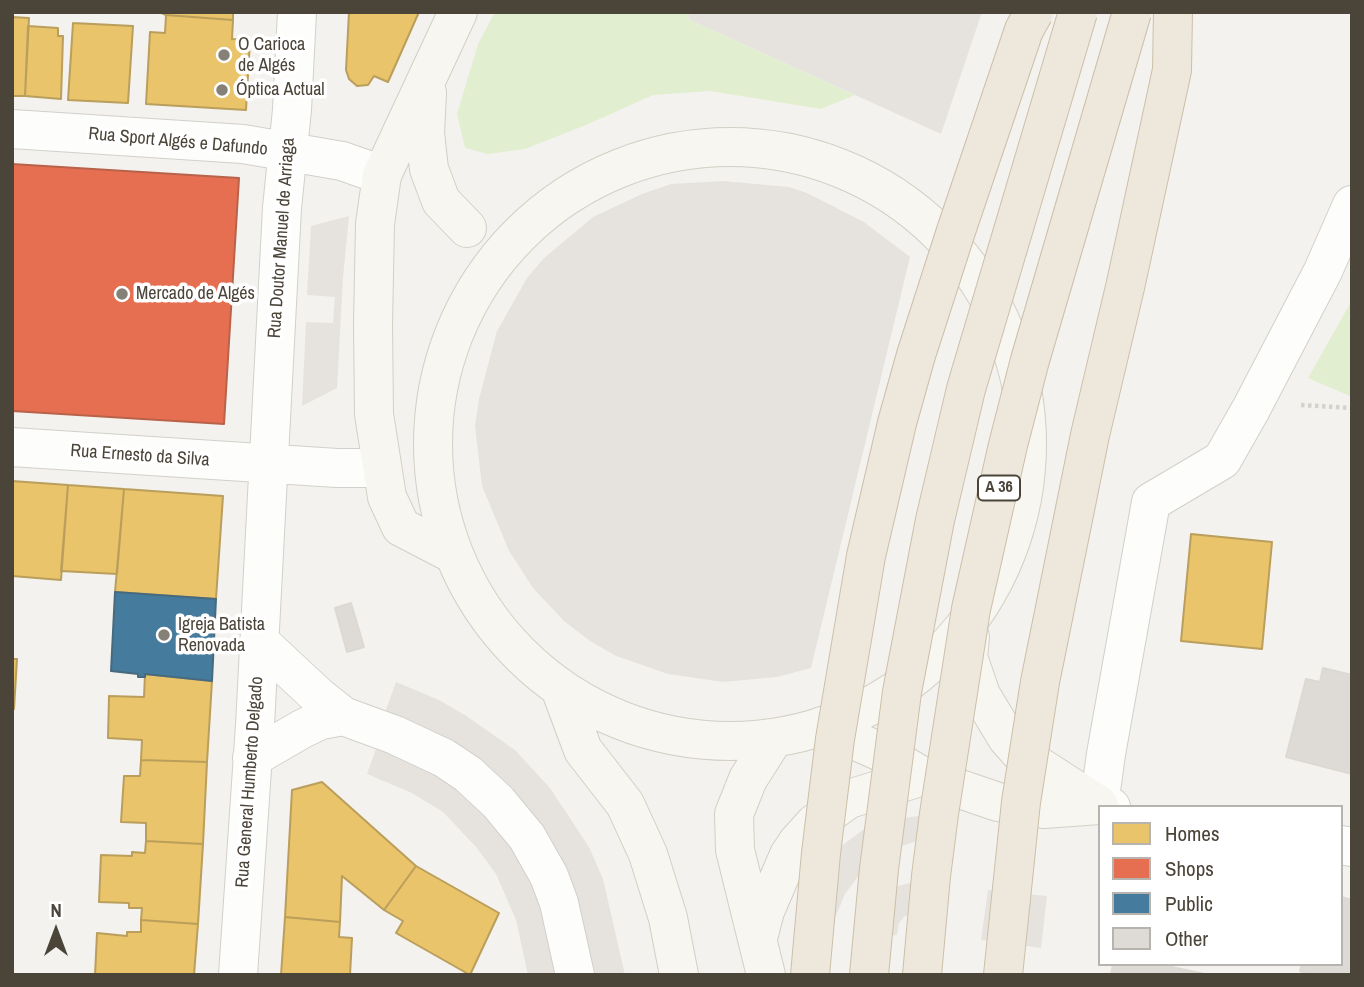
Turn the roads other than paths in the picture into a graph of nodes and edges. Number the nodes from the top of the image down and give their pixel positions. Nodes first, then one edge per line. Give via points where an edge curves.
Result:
1 (297, 12) edge
2 (458, 12) edge
3 (1034, 12) edge
4 (1078, 12) edge
5 (1132, 12) edge
6 (1173, 12) edge
7 (429, 73) junction
8 (12, 129) edge
9 (288, 152) junction
10 (382, 176) junction
11 (1352, 205) edge
12 (530, 222) junction
13 (467, 228) junction
14 (12, 447) edge
15 (268, 464) junction
16 (381, 468) junction
17 (453, 554) junction
18 (972, 617) junction
19 (259, 641) junction
20 (560, 688) junction
21 (343, 716) junction
22 (822, 726) junction
23 (774, 738) junction
24 (252, 758) junction
25 (922, 776) junction
26 (1103, 805) edge
27 (1105, 805) edge
28 (1098, 806) edge
29 (758, 938) junction
30 (238, 975) edge
31 (575, 975) edge
32 (679, 975) edge
33 (766, 975) edge
34 (810, 975) edge
35 (869, 975) edge
36 (922, 975) edge
37 (1003, 975) edge

1 - 9 street, Rua Doutor Manuel de Arriaga
2 - 7 street
3 - 34 highway, bridge via 941,278 897,423 877,508 837,725
4 - 35 highway, bridge via 970,377 930,544 892,757
5 - 36 highway, A 36, bridge via 1030,360 971,609 930,876
6 - 37 highway, bridge via 1172,70 1040,682 1021,802
7 - 10 street
7 - 13 street via 425,133 429,169 441,201
8 - 9 street, Rua Sport Algés e Dafundo via 243,144
9 - 10 street, Rua Sport Algés e Dafundo via 342,160
9 - 15 street, Rua Doutor Manuel de Arriaga
10 - 13 street
10 - 16 street via 375,224 373,325
11 - 27 street via 1323,271 1222,460 1151,502
12 - 13 street via 493,234
12 - 17 street via 477,286 443,363 431,445 437,501
12 - 18 street via 562,198 616,169 674,152 714,147 765,149 814,159 870,182 920,216 963,260 996,310 1015,357 1025,407 1027,467 1021,506 1002,564
14 - 15 street, Rua Ernesto da Silva
15 - 16 street, Rua Ernesto da Silva
15 - 19 street, Rua General Humberto Delgado
16 - 17 street via 387,497 401,527
17 - 20 street via 496,629
18 - 22 street via 942,653 906,683 866,708
18 - 26 street via 968,657 991,715 1023,755
19 - 21 street
19 - 24 street, Rua General Humberto Delgado
20 - 23 street via 592,708 662,733 737,741
20 - 32 street via 583,750 625,804 648,854
21 - 24 street via 321,720
21 - 31 street via 444,758 498,802 527,837 549,876
22 - 23 street
22 - 25 street via 883,752
23 - 29 street via 748,779 734,814 735,850
24 - 30 street, Rua General Humberto Delgado
25 - 28 street via 998,802 1044,809
25 - 29 street via 849,799 815,823 789,855
29 - 33 street

